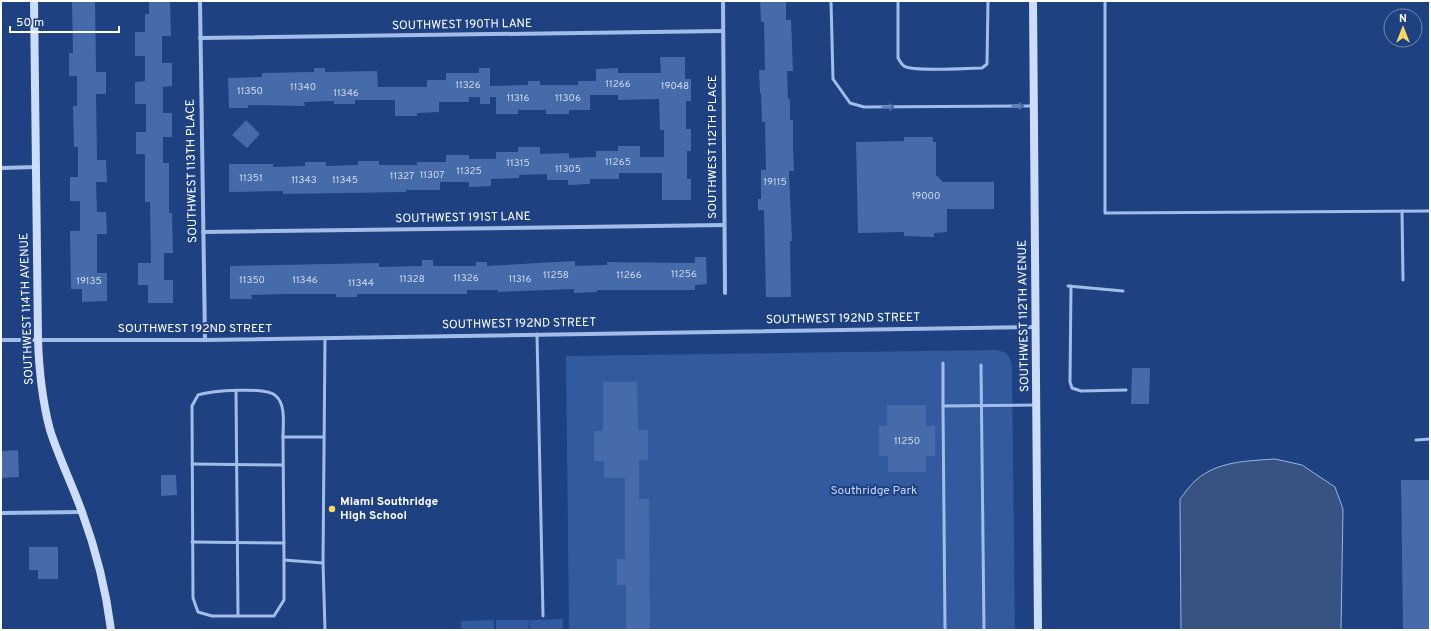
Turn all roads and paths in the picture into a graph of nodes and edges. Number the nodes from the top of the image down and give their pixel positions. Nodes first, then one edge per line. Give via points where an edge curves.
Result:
1 (34, 1) edge
2 (200, 1) edge
3 (723, 1) edge
4 (831, 1) edge
5 (898, 1) edge
6 (988, 1) edge
7 (1033, 1) edge
8 (1105, 1) edge
9 (723, 32) junction
10 (200, 38) junction
11 (1034, 106) junction
12 (36, 167) junction
13 (1, 168) edge
14 (1402, 211) junction
15 (1430, 211) edge
16 (724, 225) junction
17 (203, 232) junction
18 (1403, 280) dead end
19 (1123, 291) dead end
20 (725, 293) dead end
21 (1036, 327) junction
22 (537, 334) junction
23 (325, 338) junction
24 (38, 339) junction
25 (1, 340) edge
26 (205, 340) junction
27 (942, 363) dead end
28 (981, 366) dead end
29 (1126, 390) dead end
30 (236, 391) junction
31 (981, 405) junction
32 (1037, 405) junction
33 (943, 406) junction
34 (283, 437) junction
35 (323, 437) junction
36 (1430, 439) edge
37 (1416, 440) dead end
38 (192, 464) junction
39 (237, 464) junction
40 (283, 465) junction
41 (82, 512) junction
42 (1, 513) edge
43 (192, 542) junction
44 (238, 542) junction
45 (284, 543) junction
46 (284, 560) junction
47 (323, 563) junction
48 (238, 616) junction
49 (543, 616) dead end
50 (112, 630) edge
51 (325, 630) edge
52 (945, 630) edge
53 (984, 630) edge
54 (1038, 630) edge

1 - 12 street, SOUTHWEST 114TH AVENUE
2 - 10 street, SOUTHWEST 113TH PLACE
3 - 9 street, SOUTHWEST 112TH PLACE
4 -> 11 lane via 833,79 850,103 864,107
5 - 6 lane via 898,58 903,66 982,68 987,64
7 - 11 street, SOUTHWEST 112TH AVENUE
8 - 14 lane via 1105,213
9 - 10 street, SOUTHWEST 190TH LANE
9 - 16 street, SOUTHWEST 112TH PLACE
10 - 17 street, SOUTHWEST 113TH PLACE
11 - 21 street, SOUTHWEST 112TH AVENUE
12 - 13 street
12 - 24 street, SOUTHWEST 114TH AVENUE
14 - 15 lane
14 - 18 lane
16 - 17 street, SOUTHWEST 191ST LANE
16 - 20 street, SOUTHWEST 112TH PLACE
17 - 26 street, SOUTHWEST 113TH PLACE
19 - 29 lane via 1069,286 1070,382 1072,388 1081,391
21 - 22 street, SOUTHWEST 192ND STREET
21 - 32 street, SOUTHWEST 112TH AVENUE
22 - 23 street, SOUTHWEST 192ND STREET
22 - 49 lane
23 - 26 street, SOUTHWEST 192ND STREET
23 - 35 lane
24 - 25 street, SOUTHWEST 192ND STREET
24 - 26 street, SOUTHWEST 192ND STREET
24 - 41 street, SOUTHWEST 114TH AVENUE via 42,390 50,429
27 - 33 lane
28 - 31 lane
30 - 34 lane via 267,391 276,395 282,405
30 - 38 lane via 209,391 198,395 192,406
30 - 39 lane
31 - 32 lane
31 - 33 lane
31 - 53 lane
32 - 54 street, SOUTHWEST 112TH AVENUE
33 - 52 lane
34 - 35 lane
34 - 40 lane
35 - 47 lane
36 - 37 lane
38 - 39 lane
38 - 43 lane
39 - 40 lane
39 - 44 lane
40 - 45 lane
41 - 42 street
41 - 50 street, SOUTHWEST 114TH AVENUE via 104,587
43 - 44 lane
43 - 48 lane via 193,598 198,612 212,616
44 - 45 lane
44 - 48 lane
45 - 46 lane
46 - 47 lane
46 - 48 lane via 284,600 280,609 274,616
47 - 51 lane

